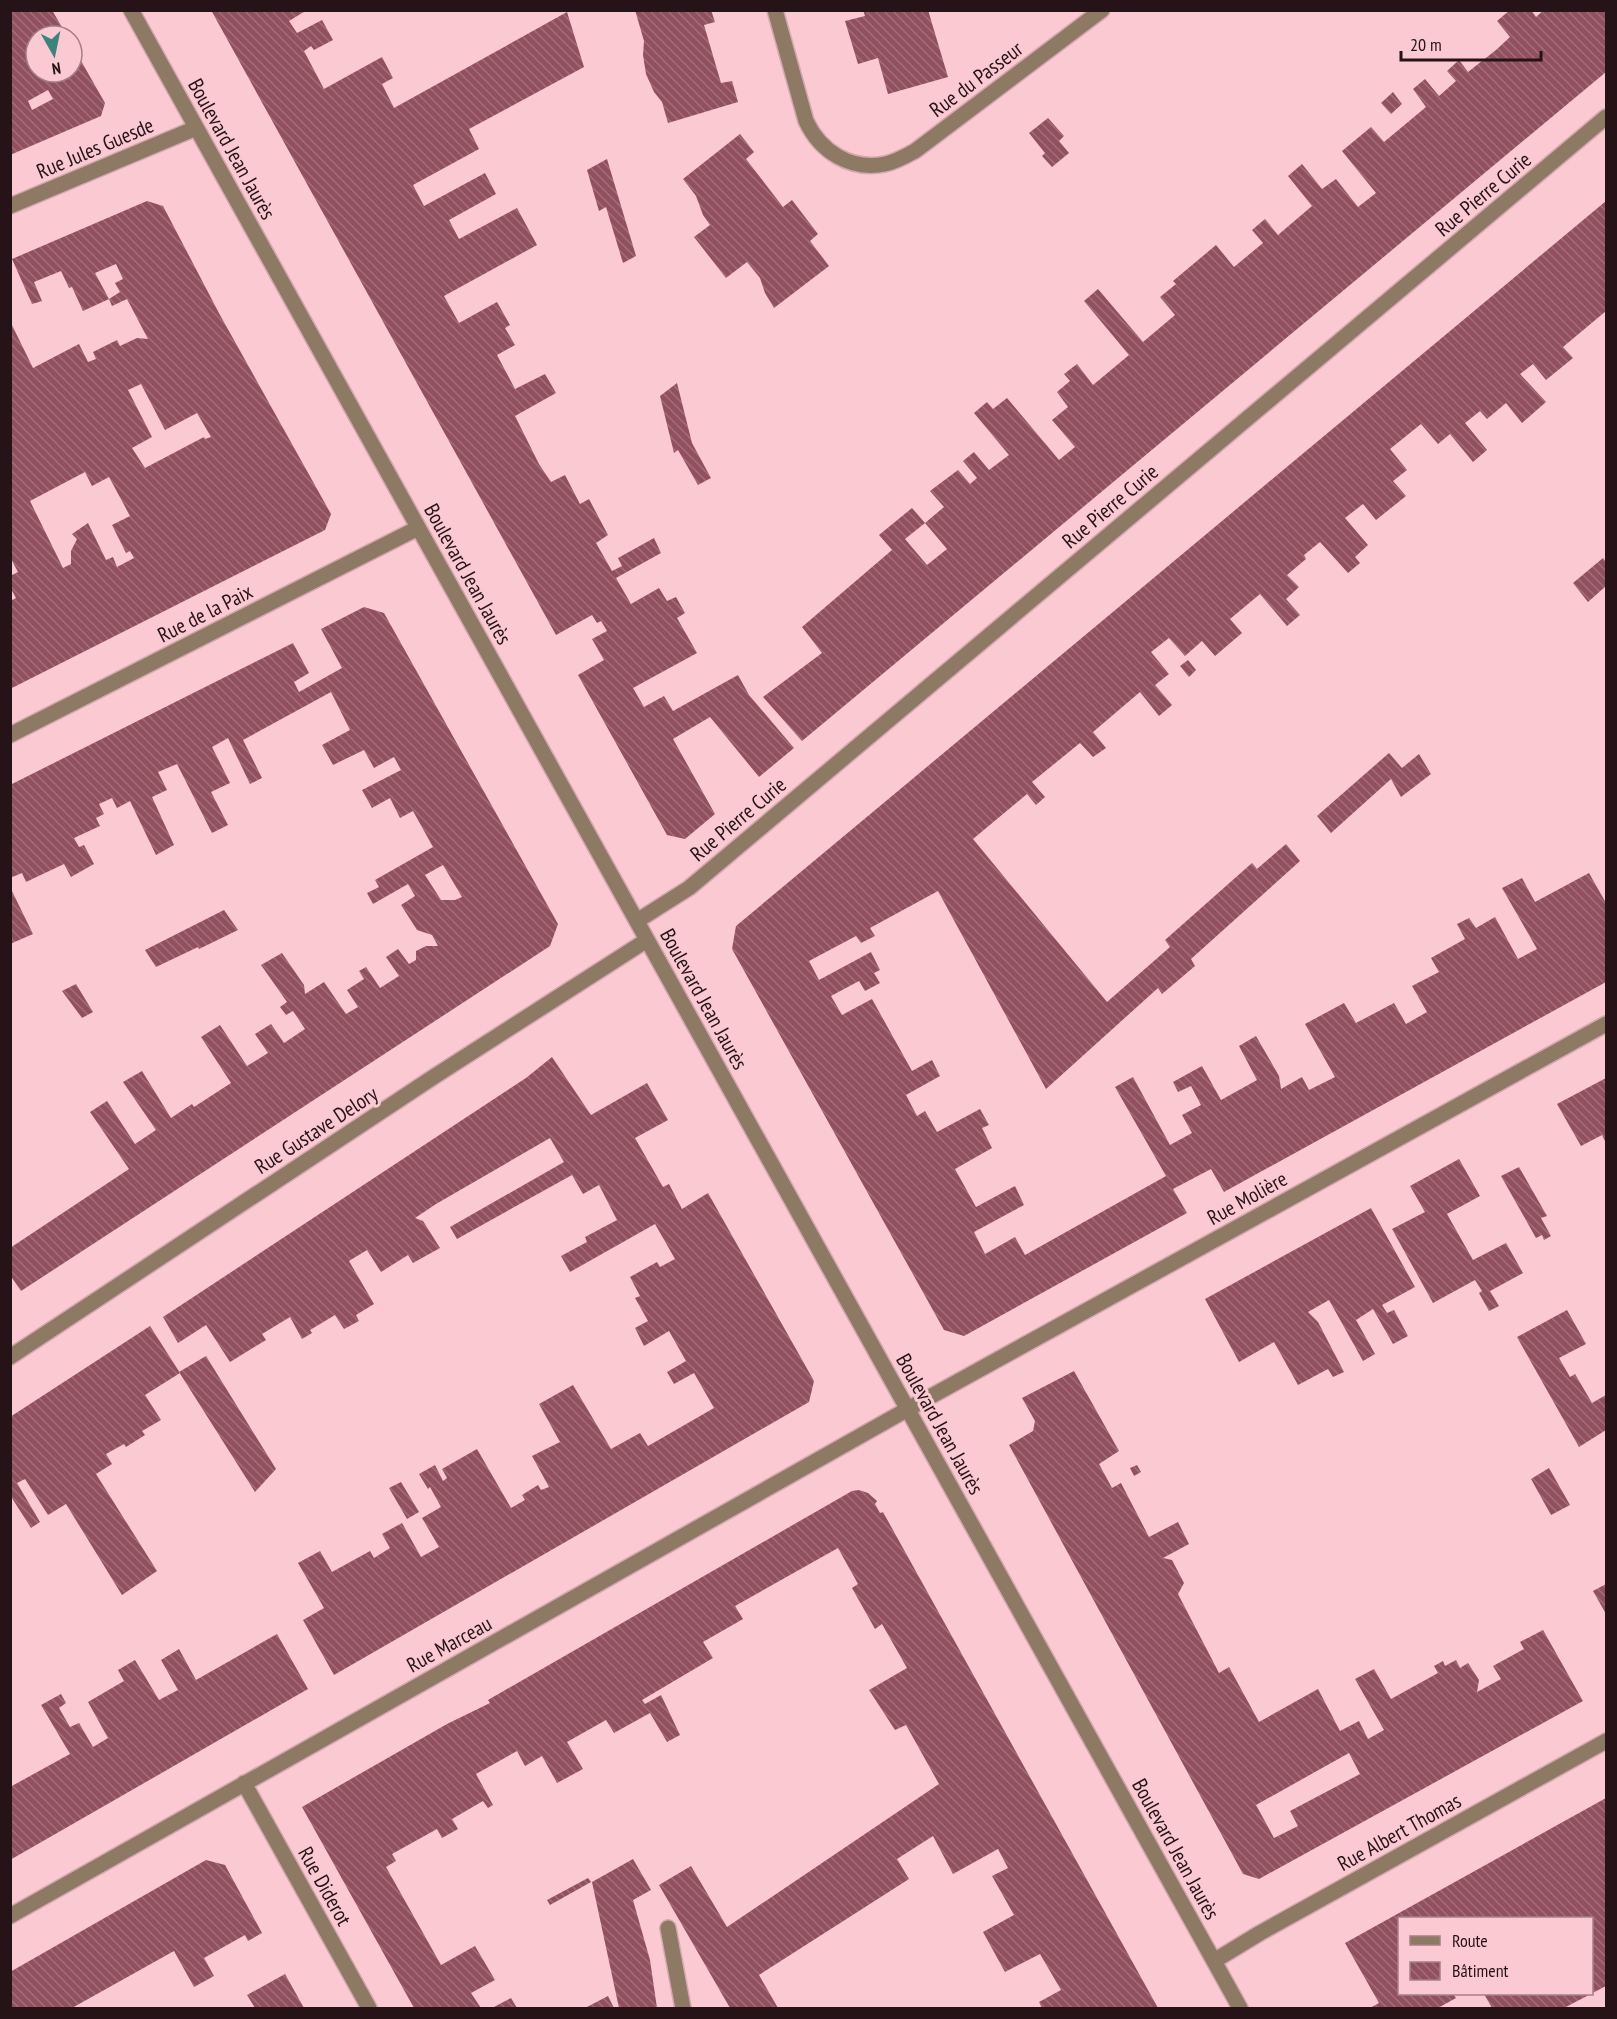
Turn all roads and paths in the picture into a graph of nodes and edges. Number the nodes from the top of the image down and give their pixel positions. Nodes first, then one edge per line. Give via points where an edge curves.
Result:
1 (131, 10) edge
2 (775, 10) edge
3 (1102, 10) edge
4 (1606, 117) edge
5 (196, 128) junction
6 (10, 206) edge
7 (418, 528) junction
8 (10, 735) edge
9 (637, 921) junction
10 (647, 940) junction
11 (1606, 1024) edge
12 (10, 1357) edge
13 (908, 1409) junction
14 (1606, 1741) edge
15 (244, 1783) junction
16 (10, 1916) edge
17 (668, 1928) dead end
18 (1214, 1960) junction
19 (369, 2008) edge
20 (683, 2008) edge
21 (1240, 2008) edge

1 - 5 street, Boulevard Jean Jaurès
2 - 3 street, Rue du Passeur via 812,134 835,156 868,165 885,164 915,151
4 - 9 street, Rue Pierre Curie via 689,888
5 - 6 street, Rue Jules Guesde
5 - 7 street, Boulevard Jean Jaurès
7 - 8 street, Rue de la Paix
7 - 9 street, Boulevard Jean Jaurès
9 - 10 street, Boulevard Jean Jaurès
10 - 12 street, Rue Gustave Delory
10 - 13 street, Boulevard Jean Jaurès
11 - 13 street, Rue Molière
13 - 15 street, Rue Marceau
13 - 18 street, Boulevard Jean Jaurès
14 - 18 street, Rue Albert Thomas
15 - 16 street, Rue Marceau
15 - 19 street, Rue Diderot
17 - 20 street
18 - 21 street, Boulevard Jean Jaurès

